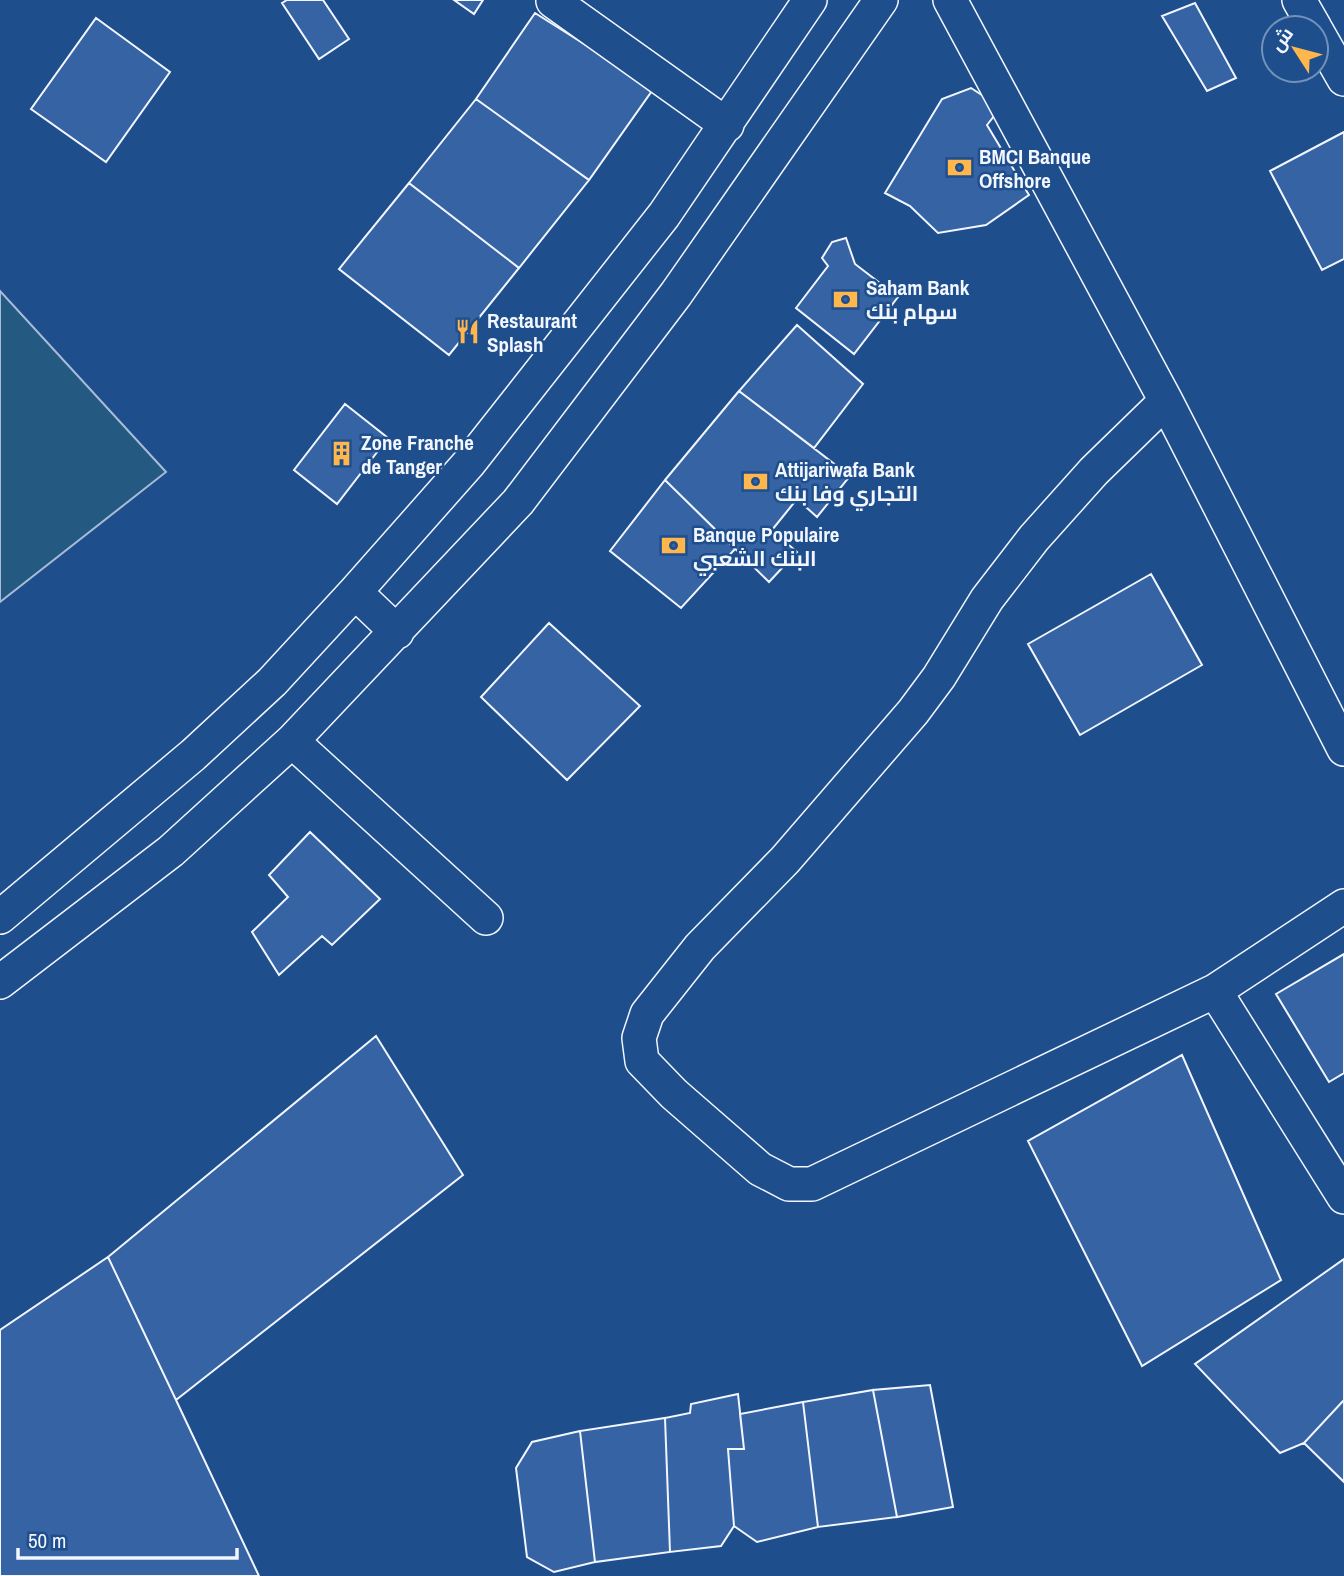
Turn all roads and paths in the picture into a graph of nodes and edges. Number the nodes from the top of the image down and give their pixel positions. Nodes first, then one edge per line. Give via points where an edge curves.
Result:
1 (810, 0) edge
2 (881, 0) edge
3 (950, 0) edge
4 (553, 1) edge
5 (1330, 55) edge
6 (1344, 79) edge
7 (727, 125) junction
8 (1166, 401) junction
9 (355, 592) junction
10 (397, 632) junction
11 (292, 741) junction
12 (1344, 749) edge
13 (1344, 906) edge
14 (0, 917) edge
15 (485, 918) dead end
16 (0, 982) edge
17 (1215, 990) junction
18 (1344, 1197) edge

1 - 7 street
2 - 10 street via 676,293 518,502
3 - 8 street
4 - 7 street
5 - 6 street
7 - 9 street via 664,215 469,463
8 - 12 street
8 - 17 street via 1034,538 912,712 785,860 700,947 647,1014 639,1038 642,1061 760,1170 789,1184 812,1184
9 - 10 street
9 - 14 street via 272,682 193,755
10 - 11 street
11 - 15 street
11 - 16 street via 171,851
13 - 17 street
17 - 18 street

